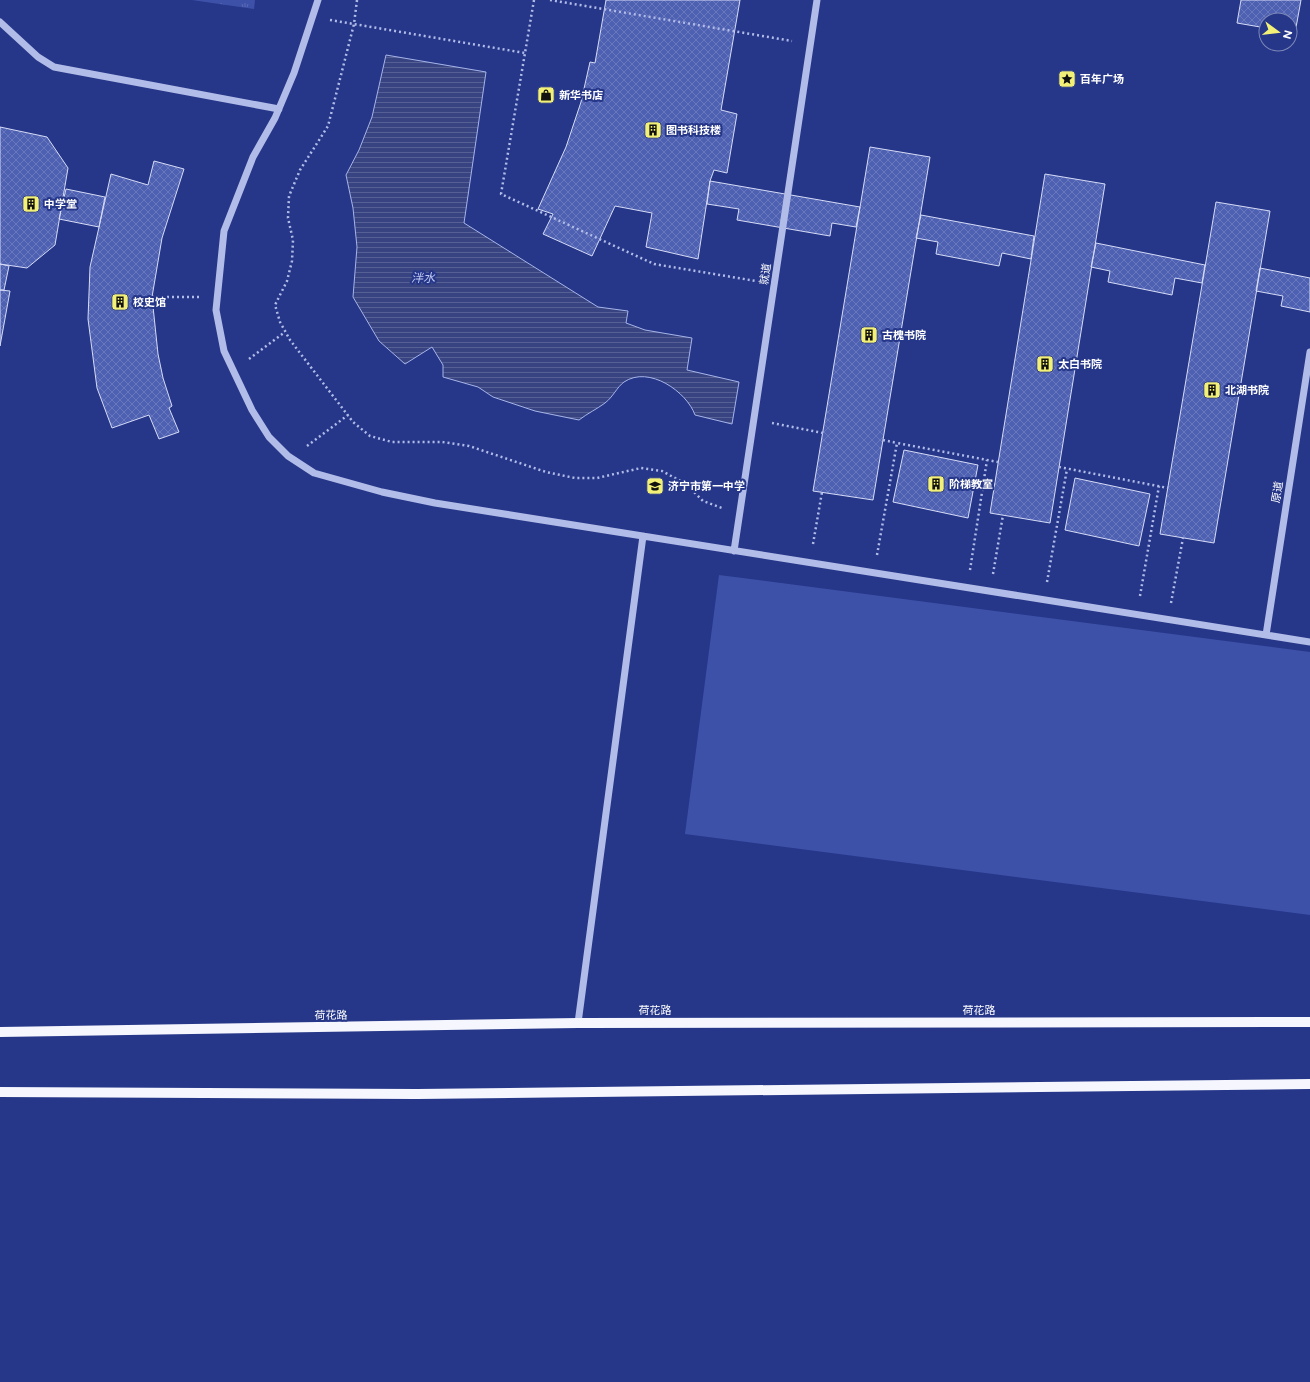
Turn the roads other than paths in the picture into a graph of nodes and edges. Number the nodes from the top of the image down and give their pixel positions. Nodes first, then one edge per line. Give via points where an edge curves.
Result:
1 (318, 0) edge
2 (817, 0) edge
3 (0, 22) edge
4 (278, 109) junction
5 (1310, 352) edge
6 (643, 536) junction
7 (734, 550) junction
8 (1266, 635) junction
9 (1310, 642) edge
10 (1310, 1022) edge
11 (578, 1023) junction
12 (0, 1032) edge
13 (1310, 1084) edge
14 (0, 1092) edge

1 - 4 street via 294,73
2 - 7 street, 就道
3 - 4 street via 38,57 54,67
4 - 6 street via 253,157 224,232 216,310 224,352 252,410 269,437 291,458 314,474 382,492
5 - 8 street, 原道
6 - 7 street
6 - 11 street
7 - 8 street
8 - 9 street
10 - 11 main road, 荷花路
11 - 12 main road, 荷花路
13 - 14 main road via 417,1094

